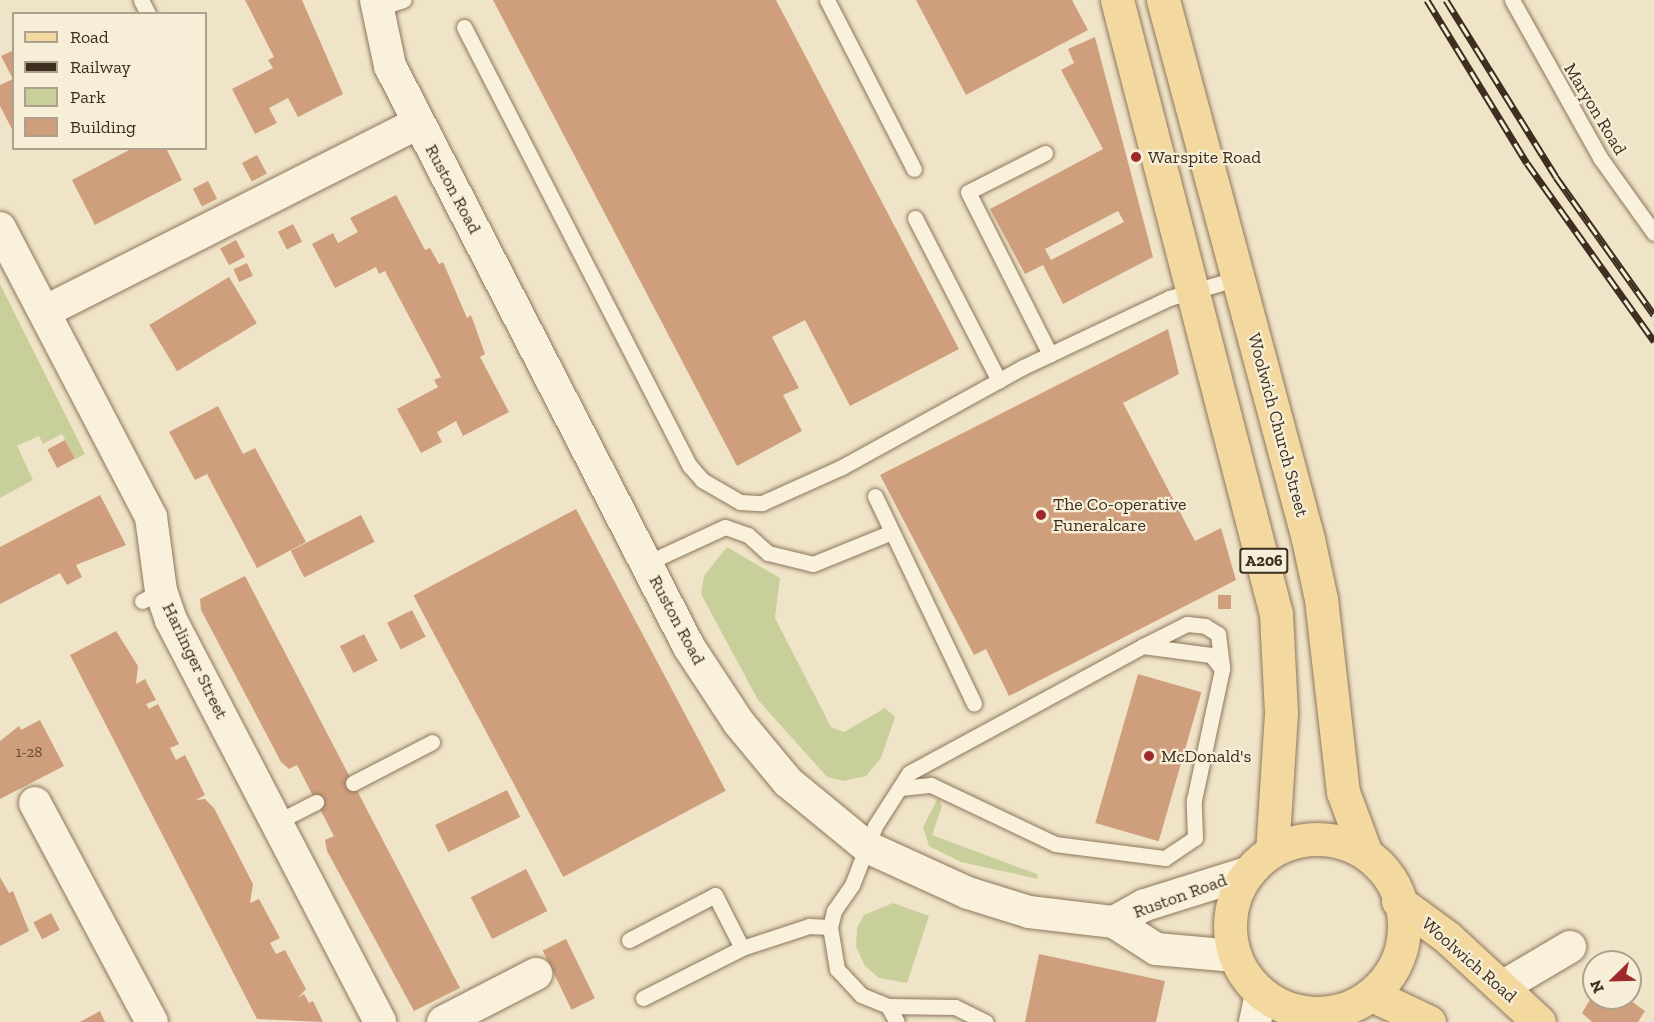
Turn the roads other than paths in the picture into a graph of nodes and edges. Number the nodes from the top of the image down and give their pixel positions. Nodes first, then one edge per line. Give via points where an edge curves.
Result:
1 (827, 0) edge
2 (1117, 0) edge
3 (1163, 0) edge
4 (1512, 0) edge
5 (385, 3) edge
6 (464, 27) dead end
7 (418, 123) junction
8 (1045, 153) dead end
9 (914, 169) dead end
10 (915, 218) dead end
11 (0, 228) edge
12 (1654, 233) edge
13 (1239, 278) junction
14 (1193, 291) junction
15 (46, 311) junction
16 (1050, 354) junction
17 (999, 381) junction
18 (875, 496) dead end
19 (892, 531) junction
20 (647, 563) junction
21 (1143, 646) junction
22 (1222, 669) junction
23 (974, 704) dead end
24 (432, 742) dead end
25 (353, 783) dead end
26 (901, 788) junction
27 (316, 801) dead end
28 (35, 803) dead end
29 (277, 822) junction
30 (867, 847) junction
31 (1272, 851) junction
32 (1366, 854) junction
33 (1246, 873) junction
34 (1398, 901) junction
35 (1114, 921) junction
36 (830, 927) junction
37 (629, 940) dead end
38 (1570, 947) dead end
39 (742, 948) junction
40 (1235, 956) junction
41 (536, 974) dead end
42 (1502, 987) junction
43 (1372, 995) junction
44 (643, 999) dead end
45 (888, 1005) junction
46 (1258, 1008) edge
47 (1334, 1017) edge
48 (152, 1022) edge
49 (380, 1022) edge
50 (443, 1022) edge
51 (897, 1022) edge
52 (986, 1022) edge
53 (1429, 1022) edge
54 (1539, 1022) edge

1 - 9 lane
2 - 14 main road, A206
3 - 13 main road, Woolwich Church Street / A206
4 - 12 lane, Maryon Road via 1602,159
5 - 7 street, Ruston Road via 390,66
6 - 17 lane via 677,444 702,480 740,502 762,503 842,467
7 - 15 street, Ruston Road
7 - 20 street, Ruston Road
8 - 16 lane via 968,192
10 - 17 lane
11 - 15 street, Harlinger Street
13 - 14 lane
13 - 32 main road, Woolwich Church Street / A206 via 1308,538 1321,599 1343,792
14 - 16 lane
14 - 31 main road, A206 via 1276,614 1281,713
15 - 29 street, Harlinger Street via 151,517 152,596
16 - 17 lane
18 - 19 lane
19 - 20 lane via 813,564 768,553 748,535 725,527
19 - 23 lane
20 - 30 street, Ruston Road via 689,647 739,723 788,782
21 - 22 lane via 1211,656
21 - 22 lane via 1187,624 1205,626 1218,634
21 - 26 lane via 916,766
22 - 26 lane via 1194,800 1194,838 1166,858 1055,844 931,785
24 - 25 lane
26 - 30 lane
27 - 29 lane
28 - 48 street
29 - 49 street, Harlinger Street
30 - 35 street, Ruston Road via 910,870 1029,912
30 - 36 lane
31 - 32 main road, Woolwich Church Street via 1327,839
31 - 33 main road, Woolwich Church Street
32 - 34 main road, Woolwich Church Street via 1384,871
33 - 35 street, Ruston Road via 1145,905
33 - 40 main road, Woolwich Church Street via 1233,901 1230,928
34 - 42 main road, Woolwich Road
34 - 43 main road, Woolwich Church Street via 1402,947 1387,981
35 - 40 street, Ruston Road via 1156,949
36 - 39 lane via 809,926
36 - 45 lane via 837,969 861,994
37 - 39 lane via 715,895
38 - 42 street
39 - 44 lane
40 - 46 main road, Woolwich Church Street
41 - 50 street
42 - 54 main road, Woolwich Road
43 - 47 main road, Woolwich Church Street
43 - 53 main road
45 - 51 lane
45 - 52 lane via 955,1007
46 - 47 main road, Woolwich Church Street

